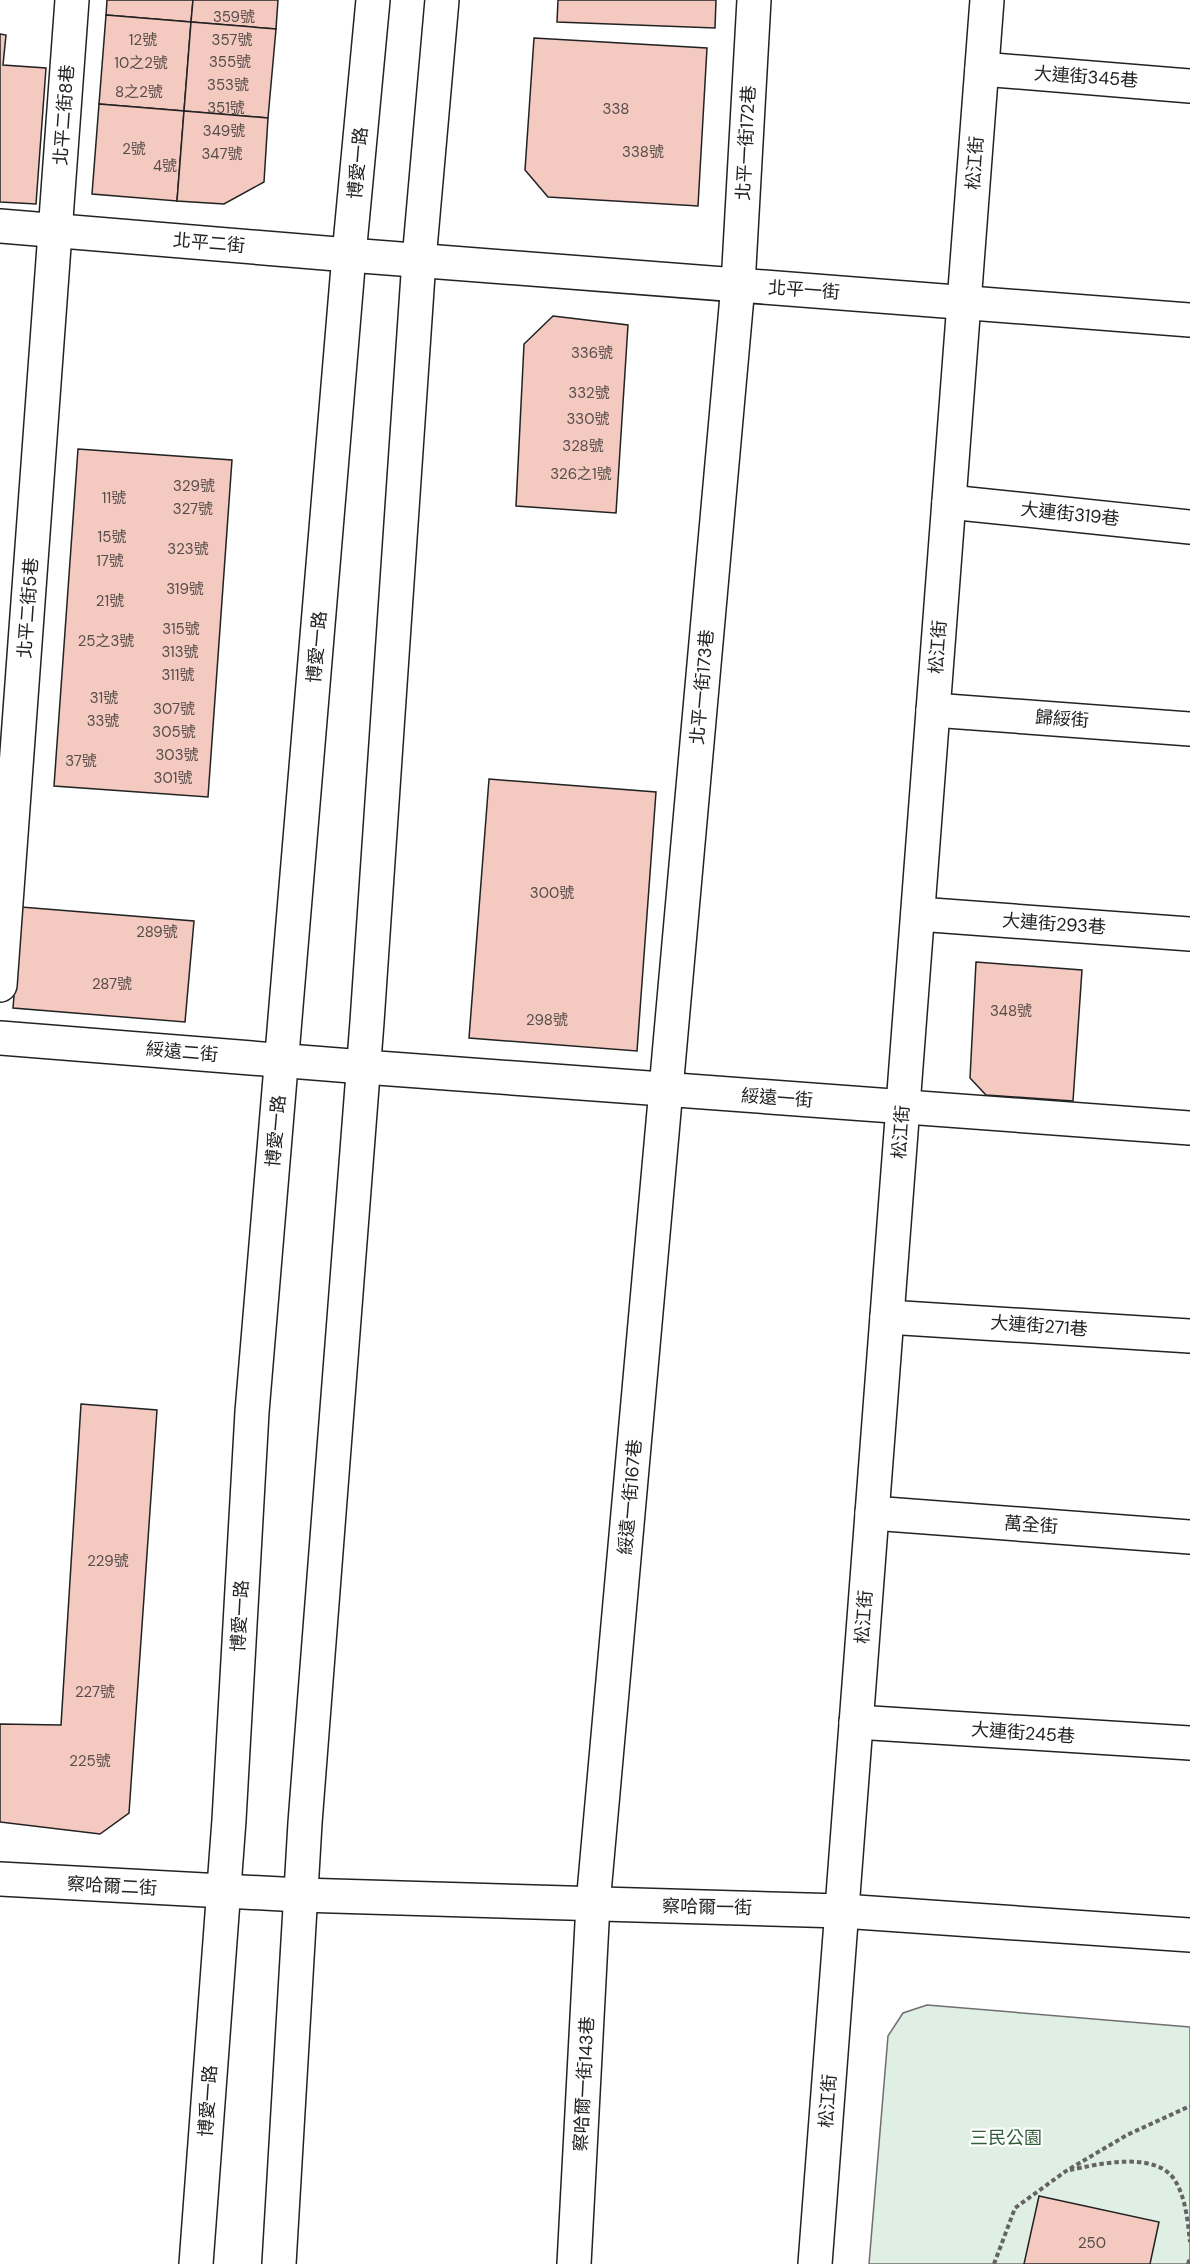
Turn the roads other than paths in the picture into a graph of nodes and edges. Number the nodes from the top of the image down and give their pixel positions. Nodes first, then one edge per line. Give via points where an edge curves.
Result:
1 (72, 0) edge
2 (373, 0) edge
3 (442, 0) edge
4 (754, 0) edge
5 (987, 0) edge
6 (982, 69) junction
7 (1190, 86) edge
8 (0, 226) edge
9 (56, 230) junction
10 (349, 255) junction
11 (419, 260) junction
12 (738, 285) junction
13 (964, 303) junction
14 (1190, 320) edge
15 (949, 502) junction
16 (1190, 527) edge
17 (933, 710) junction
18 (1190, 729) edge
19 (918, 914) junction
20 (1190, 934) edge
21 (0, 985) edge
22 (0, 1038) edge
23 (282, 1060) junction
24 (364, 1067) junction
25 (666, 1089) junction
26 (903, 1107) junction
27 (1190, 1128) edge
28 (887, 1317) junction
29 (1190, 1336) edge
30 (872, 1513) junction
31 (1190, 1537) edge
32 (856, 1722) junction
33 (1190, 1743) edge
34 (0, 1880) edge
35 (223, 1892) junction
36 (300, 1895) junction
37 (594, 1904) junction
38 (842, 1911) junction
39 (1190, 1935) edge
40 (196, 2264) edge
41 (279, 2264) edge
42 (574, 2264) edge
43 (815, 2264) edge

1 - 9 street, 北平二街8巷
2 - 10 street, 博愛一路
3 - 11 street
4 - 12 street, 北平一街172巷
5 - 6 street, 松江街
6 - 7 street, 大連街345巷
6 - 13 street, 松江街
8 - 9 street, 北平二街
9 - 10 street, 北平二街
9 - 21 street, 北平二街5巷
10 - 11 street, 北平二街
10 - 23 street, 博愛一路
11 - 12 street, 北平一街
11 - 24 street
12 - 13 street, 北平一街
12 - 25 street, 北平一街173巷
13 - 14 street, 北平一街
13 - 15 street, 松江街
15 - 16 street, 大連街319巷
15 - 17 street, 松江街
17 - 18 street, 歸綏街
17 - 19 street, 松江街
19 - 20 street, 大連街293巷
19 - 26 street, 松江街
22 - 23 street, 綏遠二街
23 - 24 street, 綏遠二街
23 - 35 street, 博愛一路 via 252,1412
24 - 25 street, 綏遠一街
24 - 36 street
25 - 26 street, 綏遠一街
25 - 37 street, 綏遠一街167巷
26 - 27 street, 綏遠一街
26 - 28 street, 松江街
28 - 29 street, 大連街271巷
28 - 30 street, 松江街
30 - 31 street, 萬全街
30 - 32 street, 松江街
32 - 33 street, 大連街245巷
32 - 38 street, 松江街
34 - 35 street, 察哈爾二街
35 - 36 street, 察哈爾一街
35 - 40 street, 博愛一路
36 - 37 street, 察哈爾一街
36 - 41 street
37 - 38 street, 察哈爾一街
37 - 42 street, 察哈爾一街143巷
38 - 39 street, 察哈爾一街
38 - 43 street, 松江街

